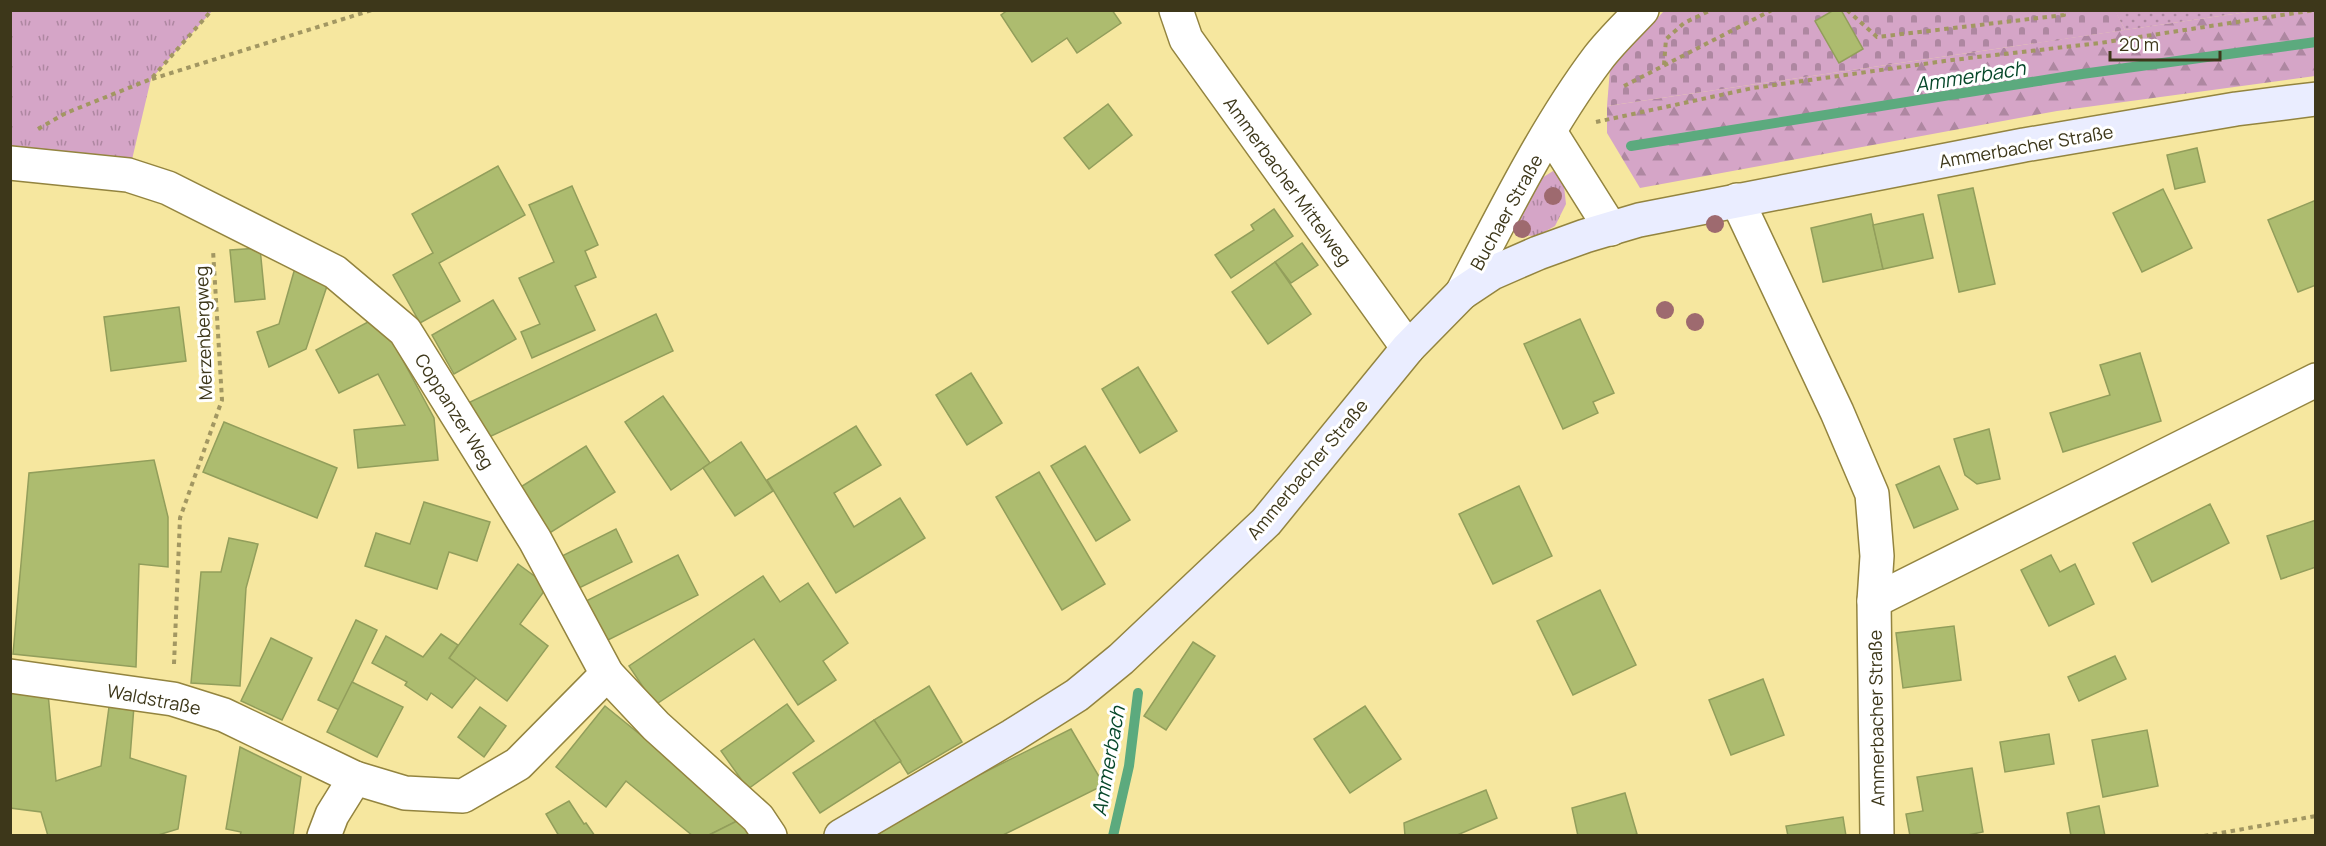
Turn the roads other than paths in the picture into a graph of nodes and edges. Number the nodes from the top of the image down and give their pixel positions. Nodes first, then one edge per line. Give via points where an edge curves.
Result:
1 (1176, 10) edge
2 (1642, 10) edge
3 (2316, 99) edge
4 (1550, 132) junction
5 (14, 163) edge
6 (1737, 200) junction
7 (1611, 229) junction
8 (1462, 293) junction
9 (1408, 348) junction
10 (2316, 380) edge
11 (1874, 601) junction
12 (607, 674) junction
13 (10, 676) edge
14 (355, 778) junction
15 (324, 836) edge
16 (770, 836) edge
17 (841, 836) edge
18 (1877, 836) edge

1 - 9 street, Ammerbacher Mittelweg via 1186,39
2 - 4 street, Buchaer Straße via 1599,57
3 - 6 main road, Ammerbacher Straße via 2024,146
4 - 7 street, Buchaer Straße
4 - 8 street, Buchaer Straße
5 - 12 street, Coppanzer Weg via 128,175 168,188 335,272 405,331 535,540
6 - 7 main road, Ammerbacher Straße
6 - 11 street, Ammerbacher Straße via 1872,494 1877,556
7 - 8 main road, Ammerbacher Straße via 1492,273
8 - 9 main road, Ammerbacher Straße
9 - 17 main road, Ammerbacher Straße via 1266,522 1121,659 1077,695
10 - 11 street
11 - 18 street, Ammerbacher Straße
12 - 14 street, Waldstraße via 518,764 463,796 405,793
12 - 16 street, Coppanzer Weg via 656,726 758,818
13 - 14 street, Waldstraße via 173,699 224,715
14 - 15 street

